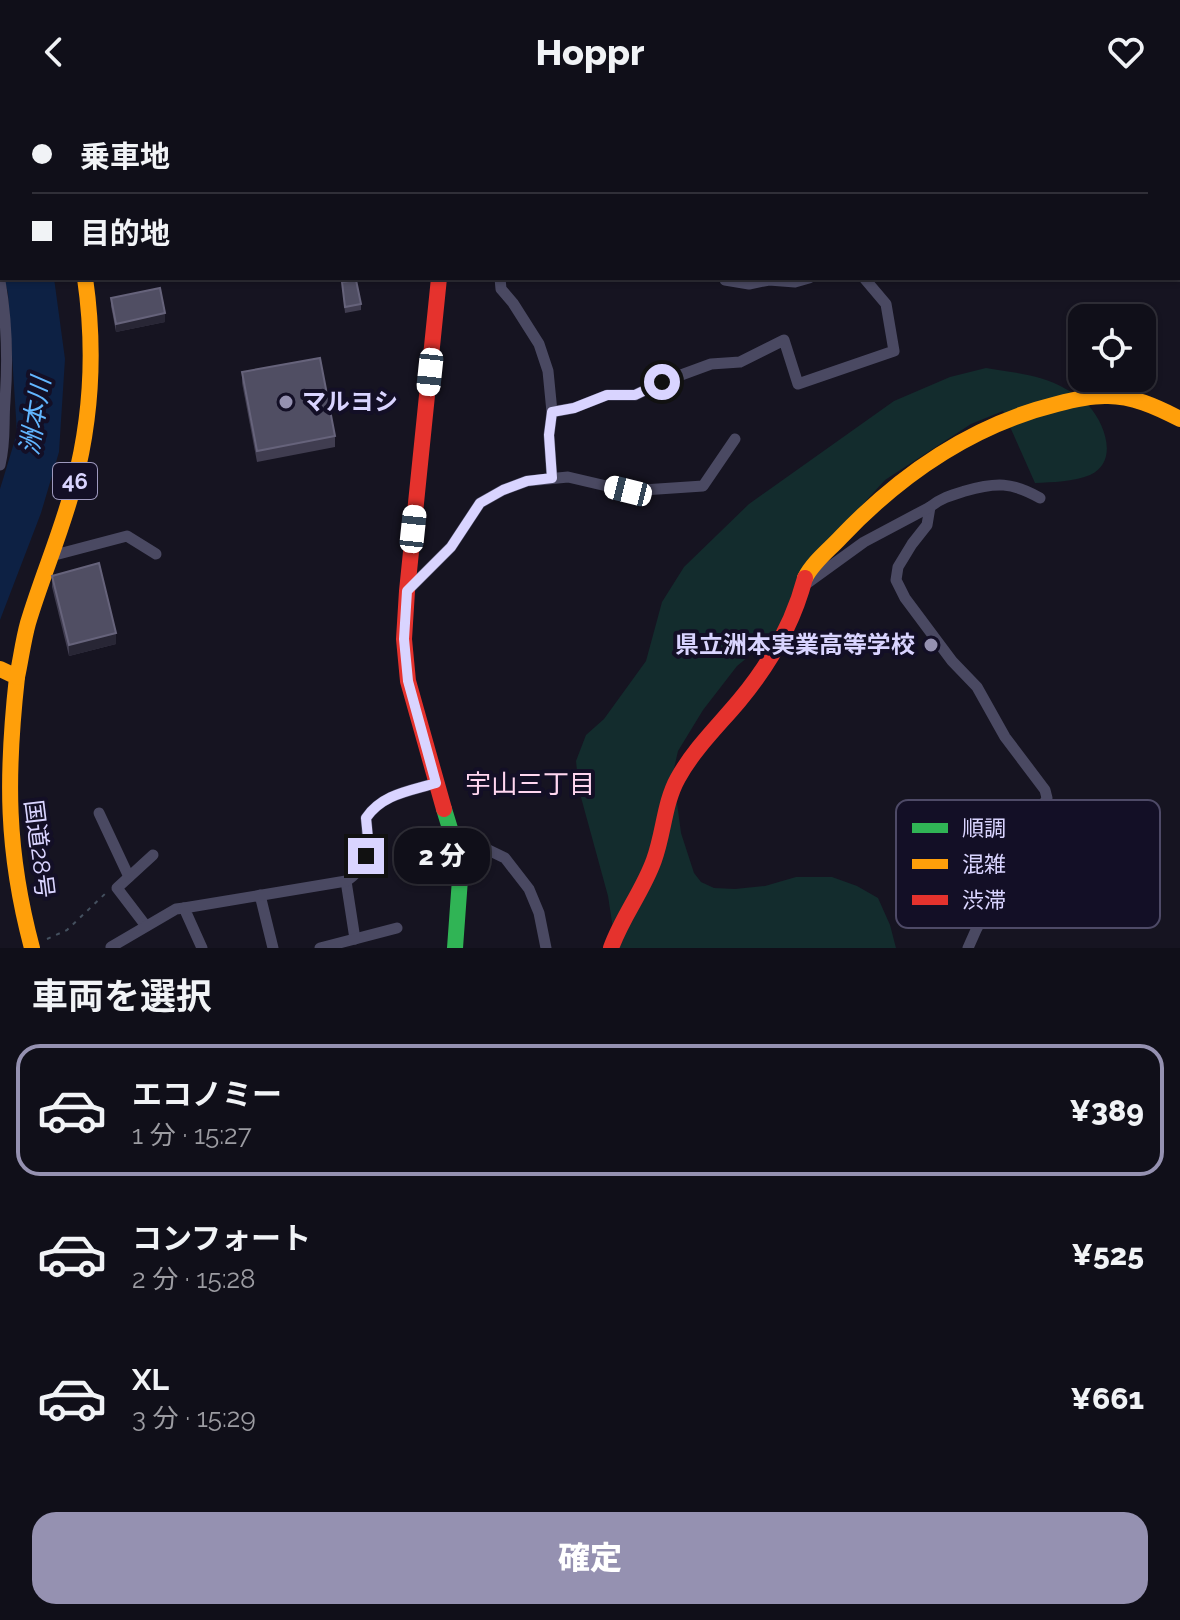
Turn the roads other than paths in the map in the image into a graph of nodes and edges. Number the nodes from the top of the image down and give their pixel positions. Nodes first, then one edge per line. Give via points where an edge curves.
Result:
1 (85, 280) edge
2 (439, 280) edge
3 (500, 280) edge
4 (725, 280) edge
5 (769, 280) edge
6 (769, 280) edge
7 (802, 280) edge
8 (866, 280) edge
9 (0, 281) edge
10 (4, 358) edge
11 (552, 412) junction
12 (1180, 419) edge
13 (735, 439) dead end
14 (0, 465) edge
15 (552, 478) junction
16 (1040, 498) dead end
17 (930, 507) junction
18 (156, 554) dead end
19 (51, 556) junction
20 (806, 584) junction
21 (407, 591) junction
22 (0, 669) edge
23 (17, 677) junction
24 (436, 783) junction
25 (1046, 800) edge
26 (99, 813) dead end
27 (456, 846) junction
28 (153, 855) dead end
29 (129, 877) junction
30 (346, 881) junction
31 (260, 895) junction
32 (184, 908) junction
33 (146, 926) junction
34 (397, 928) dead end
35 (977, 928) edge
36 (355, 939) junction
37 (200, 944) edge
38 (29, 947) edge
39 (111, 947) edge
40 (187, 948) edge
41 (273, 948) edge
42 (320, 948) edge
43 (455, 948) edge
44 (546, 948) edge
45 (611, 948) edge
46 (968, 948) edge

1 - 19 main road, 46 via 88,415
2 - 21 main road
3 - 11 street via 539,344
4 - 6 street
5 - 7 street
8 - 11 street via 886,304 894,351 798,384 784,340 740,362 711,364 635,395 607,395
9 - 10 street
10 - 14 street via 6,433
11 - 15 street
12 - 20 main road via 1129,399 1094,397 1049,405 980,432 920,466 876,501 807,574
13 - 15 street via 703,486 628,491
15 - 21 street via 527,481 480,503 451,547
16 - 17 street via 1021,487 995,484 939,499
17 - 20 street via 864,542
17 - 25 street via 927,525 898,567 896,580 942,648 977,687 1005,737 1045,790
18 - 19 street via 127,536
19 - 23 main road, 46
20 - 45 main road via 758,677 677,779 658,851
21 - 24 main road via 408,681
22 - 23 main road
23 - 38 main road, 国道28号 via 9,736 9,823
24 - 27 main road
24 - 30 street via 386,798 373,808 366,818 366,856
26 - 29 street
27 - 43 main road via 460,879
27 - 44 street via 478,845 505,858 529,889
28 - 29 street
29 - 33 street via 117,888
30 - 31 street
30 - 36 street
31 - 32 street
31 - 41 street
32 - 33 street
32 - 37 street
33 - 39 street
34 - 36 street
35 - 46 street
36 - 42 street
37 - 40 street

